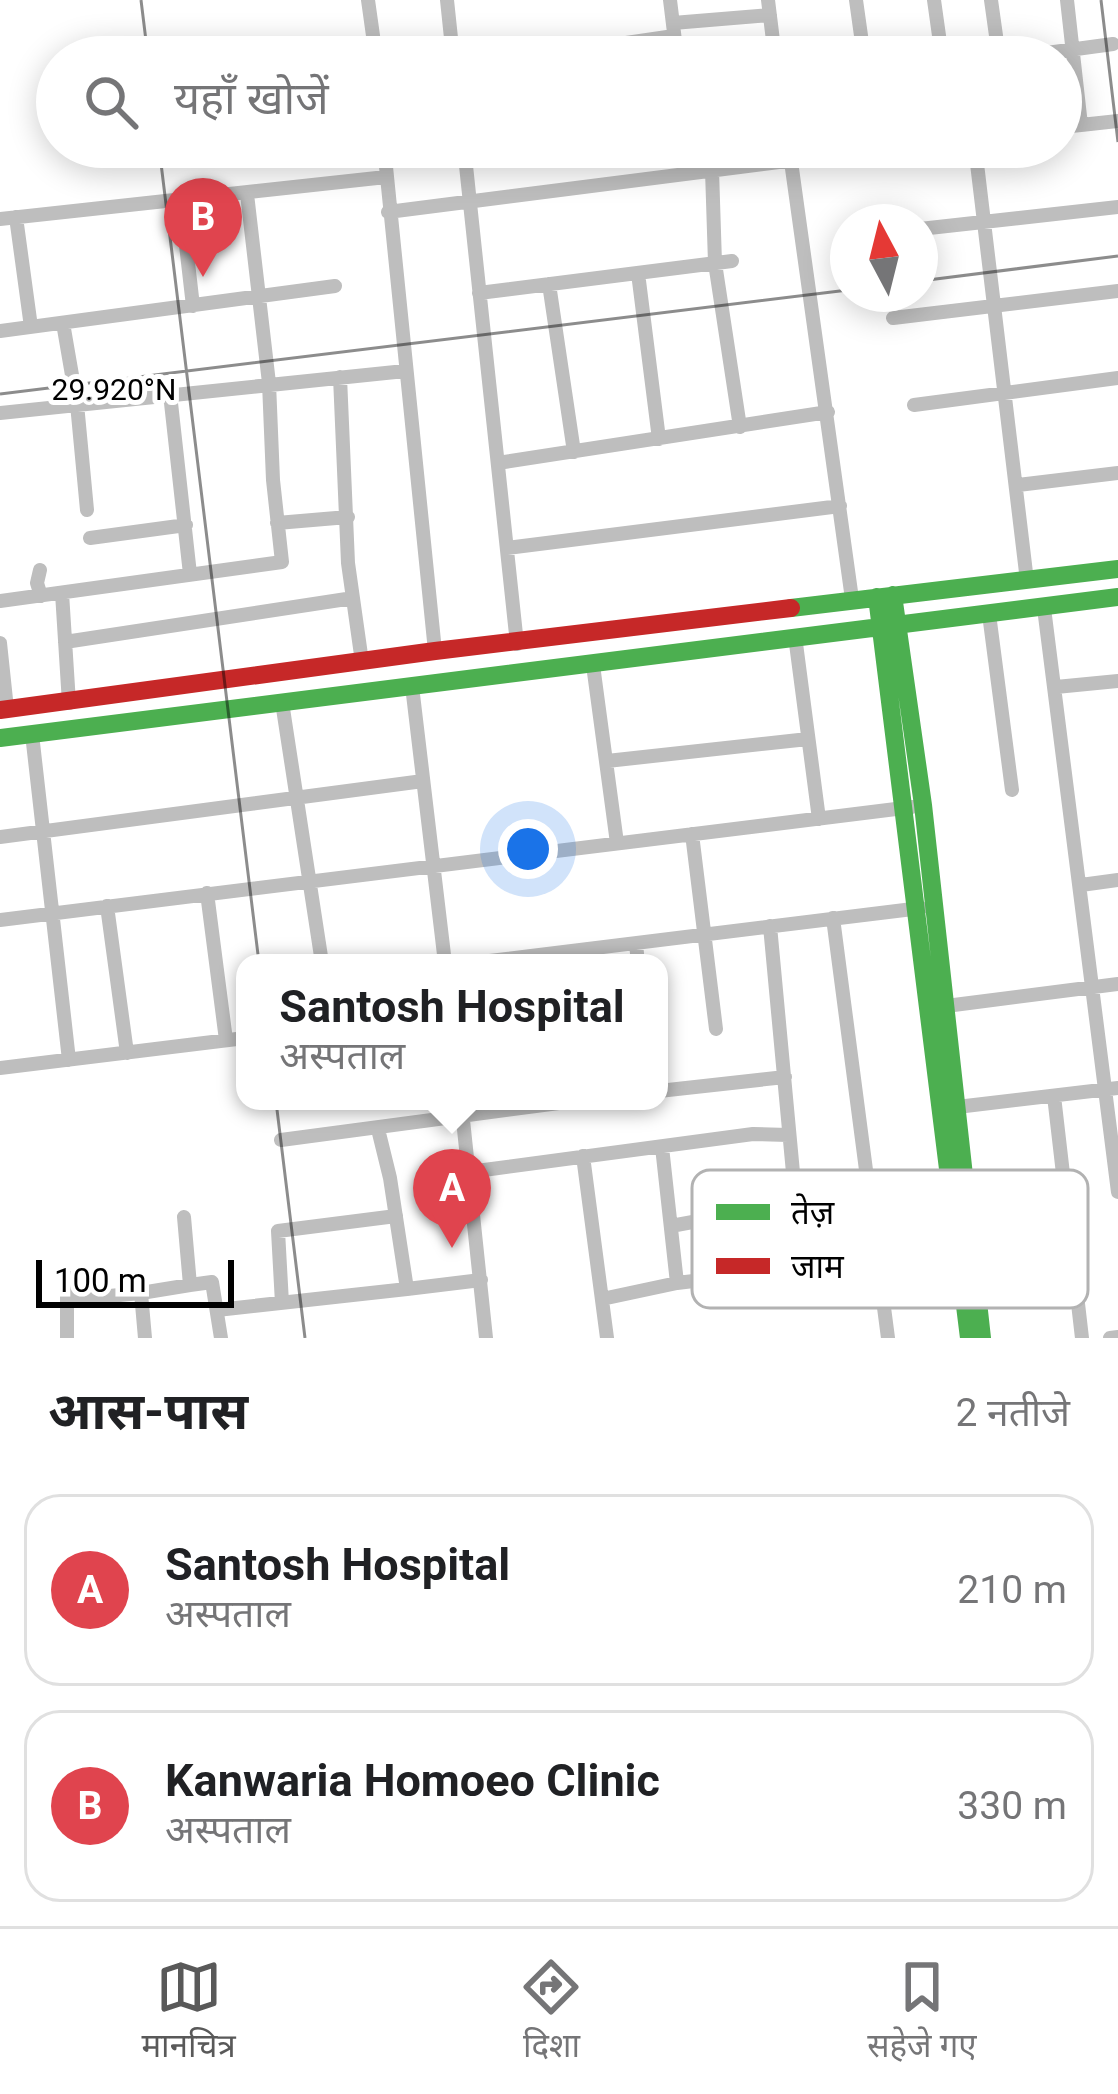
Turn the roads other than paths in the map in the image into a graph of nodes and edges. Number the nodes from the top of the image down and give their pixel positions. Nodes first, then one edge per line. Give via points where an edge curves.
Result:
1 (368, 0) edge
2 (447, 0) edge
3 (670, 0) edge
4 (856, 0) edge
5 (934, 0) edge
6 (991, 0) edge
7 (1067, 0) edge
8 (769, 7) edge
9 (674, 30) junction
10 (373, 36) edge
11 (451, 36) edge
12 (643, 36) edge
13 (675, 36) edge
14 (861, 36) edge
15 (939, 36) edge
16 (996, 36) edge
17 (1071, 36) edge
18 (1113, 44) dead end
19 (1082, 48) edge
20 (1118, 121) edge
21 (1082, 125) edge
22 (385, 168) edge
23 (466, 168) edge
24 (691, 168) edge
25 (721, 168) edge
26 (792, 168) edge
27 (978, 168) edge
28 (712, 170) junction
29 (691, 172) junction
30 (386, 177) junction
31 (248, 194) junction
32 (470, 200) junction
33 (181, 202) junction
34 (1118, 207) edge
35 (388, 212) junction
36 (8, 218) edge
37 (985, 223) junction
38 (938, 228) edge
39 (732, 261) dead end
40 (715, 263) junction
41 (638, 273) junction
42 (549, 284) junction
43 (335, 286) dead end
44 (1118, 292) edge
45 (479, 293) junction
46 (260, 296) junction
47 (194, 305) junction
48 (995, 308) junction
49 (893, 318) dead end
50 (63, 323) junction
51 (31, 328) junction
52 (0, 332) edge
53 (405, 370) junction
54 (340, 376) junction
55 (1118, 378) edge
56 (269, 383) junction
57 (1007, 393) junction
58 (170, 394) junction
59 (77, 404) junction
60 (914, 405) dead end
61 (828, 412) junction
62 (0, 413) edge
63 (740, 427) junction
64 (659, 439) junction
65 (574, 452) junction
66 (498, 464) junction
67 (1118, 473) edge
68 (1018, 484) junction
69 (840, 506) junction
70 (87, 510) dead end
71 (348, 517) junction
72 (277, 523) junction
73 (186, 525) junction
74 (90, 538) dead end
75 (507, 548) junction
76 (1118, 569) edge
77 (40, 570) dead end
78 (190, 574) junction
79 (1027, 581) junction
80 (62, 593) junction
81 (41, 596) junction
82 (885, 596) junction
83 (1118, 597) edge
84 (353, 598) junction
85 (852, 599) junction
86 (0, 601) edge
87 (1044, 608) junction
88 (989, 614) junction
89 (890, 624) junction
90 (795, 636) junction
91 (65, 642) junction
92 (0, 644) edge
93 (517, 644) junction
94 (435, 651) junction
95 (362, 662) junction
96 (593, 664) junction
97 (1118, 681) edge
98 (412, 686) junction
99 (1056, 687) junction
100 (282, 702) junction
101 (69, 703) junction
102 (4, 710) edge
103 (32, 734) junction
104 (0, 738) edge
105 (808, 739) junction
106 (608, 761) junction
107 (423, 781) junction
108 (1012, 790) dead end
109 (298, 797) junction
110 (913, 807) junction
111 (819, 819) junction
112 (43, 831) junction
113 (692, 834) junction
114 (0, 837) edge
115 (617, 843) junction
116 (433, 863) junction
117 (311, 880) junction
118 (1118, 880) edge
119 (1082, 885) junction
120 (207, 893) junction
121 (107, 906) junction
122 (925, 907) junction
123 (52, 914) junction
124 (833, 918) junction
125 (0, 920) edge
126 (770, 926) junction
127 (706, 935) junction
128 (636, 944) junction
129 (321, 954) edge
130 (444, 954) edge
131 (550, 954) edge
132 (637, 954) edge
133 (1118, 984) edge
134 (1094, 987) junction
135 (946, 1006) junction
136 (716, 1029) dead end
137 (236, 1039) edge
138 (226, 1040) junction
139 (128, 1053) junction
140 (69, 1060) junction
141 (0, 1068) edge
142 (785, 1077) junction
143 (668, 1089) edge
144 (1112, 1089) edge
145 (1054, 1096) junction
146 (957, 1108) junction
147 (454, 1110) edge
148 (462, 1110) edge
149 (378, 1129) junction
150 (788, 1135) junction
151 (281, 1140) dead end
152 (662, 1147) junction
153 (584, 1156) junction
154 (791, 1170) edge
155 (866, 1170) edge
156 (952, 1170) edge
157 (964, 1170) edge
158 (1063, 1170) edge
159 (470, 1172) junction
160 (1118, 1192) edge
161 (396, 1216) junction
162 (184, 1217) dead end
163 (692, 1222) edge
164 (671, 1226) junction
165 (67, 1277) dead end
166 (481, 1280) junction
167 (692, 1281) edge
168 (677, 1283) junction
169 (190, 1285) junction
170 (407, 1289) junction
171 (141, 1293) junction
172 (602, 1298) junction
173 (67, 1300) junction
174 (282, 1303) junction
175 (884, 1308) edge
176 (966, 1308) edge
177 (979, 1308) edge
178 (1079, 1308) edge
179 (217, 1310) junction
180 (67, 1338) edge
181 (145, 1338) edge
182 (221, 1338) edge
183 (486, 1338) edge
184 (608, 1338) edge
185 (888, 1338) edge
186 (969, 1338) edge
187 (982, 1338) edge
188 (1082, 1338) edge

1 - 10 street
2 - 11 street
3 - 9 street
4 - 14 street
5 - 15 street
6 - 16 street
7 - 17 street
8 - 9 street
9 - 12 street
9 - 13 street
18 - 19 street
20 - 21 street
22 - 30 street
23 - 32 street
24 - 29 street
25 - 28 street
26 - 61 street
27 - 37 street
28 - 29 street
28 - 40 street
29 - 32 street
30 - 31 street
30 - 35 street
31 - 33 street
31 - 46 street
32 - 35 street
32 - 45 street
33 - 36 street
33 - 47 street
34 - 37 street
35 - 53 street
36 - 51 street
37 - 38 street
37 - 48 street
39 - 40 street
40 - 41 street
40 - 63 street
41 - 42 street
41 - 64 street
42 - 45 street
42 - 65 street
43 - 46 street
44 - 48 street
45 - 66 street
46 - 47 street
46 - 56 street
47 - 50 street
48 - 49 street
48 - 57 street
50 - 51 street
50 - 59 street
51 - 52 street
53 - 54 street
53 - 94 street
54 - 56 street
54 - 71 street
55 - 57 street
56 - 58 street
56 - 72 street
57 - 60 street
57 - 68 street
58 - 59 street
58 - 73 street
59 - 62 street
59 - 70 street
61 - 63 street
61 - 69 street
63 - 64 street
64 - 65 street
65 - 66 street
66 - 75 street
67 - 68 street
68 - 79 street
69 - 75 street
69 - 85 street
71 - 72 street
71 - 84 street
72 - 78 street via 282,562
73 - 74 street
73 - 78 street
75 - 93 street
76 - 79 street
77 - 81 street
78 - 80 street
79 - 82 street
80 - 81 street
80 - 91 street
81 - 86 street
82 - 85 street
82 - 89 street
83 - 87 street
84 - 91 street
84 - 95 street
85 - 93 street
87 - 88 street
87 - 99 street
88 - 89 street
88 - 108 street
89 - 90 street
89 - 110 street
90 - 96 street
90 - 105 street
91 - 101 street
92 - 102 street
93 - 94 street
94 - 95 street
95 - 101 street
96 - 98 street
96 - 106 street
97 - 99 street
98 - 100 street
98 - 107 street
99 - 119 street
100 - 103 street
100 - 109 street
101 - 102 street
103 - 104 street
103 - 112 street
105 - 106 street
105 - 111 street
106 - 115 street
107 - 109 street
107 - 116 street
109 - 112 street
109 - 117 street
110 - 111 street
110 - 122 street
111 - 113 street
112 - 114 street
112 - 123 street
113 - 115 street
113 - 127 street
115 - 116 street
116 - 117 street
116 - 130 street
117 - 120 street
117 - 129 street
118 - 119 street
119 - 134 street
120 - 121 street
120 - 138 street
121 - 123 street
121 - 139 street
122 - 124 street
122 - 135 street
122 - 156 street
123 - 125 street
123 - 140 street
124 - 126 street
124 - 155 street
126 - 127 street
126 - 142 street
127 - 128 street
127 - 136 street
128 - 131 street
128 - 132 street
133 - 134 street
134 - 135 street
134 - 144 street
135 - 146 street
137 - 138 street
138 - 139 street
139 - 140 street
140 - 141 street
142 - 143 street
142 - 150 street
144 - 145 street
144 - 160 street
145 - 146 street
145 - 158 street
146 - 157 street
147 - 149 street
148 - 159 street
149 - 151 street
149 - 161 street
150 - 152 street
150 - 154 street
152 - 153 street
152 - 164 street
153 - 159 street
153 - 172 street
159 - 166 street
161 - 170 street
161 - 174 street via 278,1231
162 - 169 street
163 - 164 street
164 - 168 street
165 - 173 street
166 - 170 street
166 - 183 street
167 - 168 street
168 - 172 street
169 - 171 street
169 - 179 street via 212,1282
170 - 174 street
171 - 173 street
171 - 181 street
172 - 184 street
173 - 180 street
174 - 179 street
175 - 185 street
176 - 186 street
177 - 187 street
178 - 188 street
179 - 182 street

